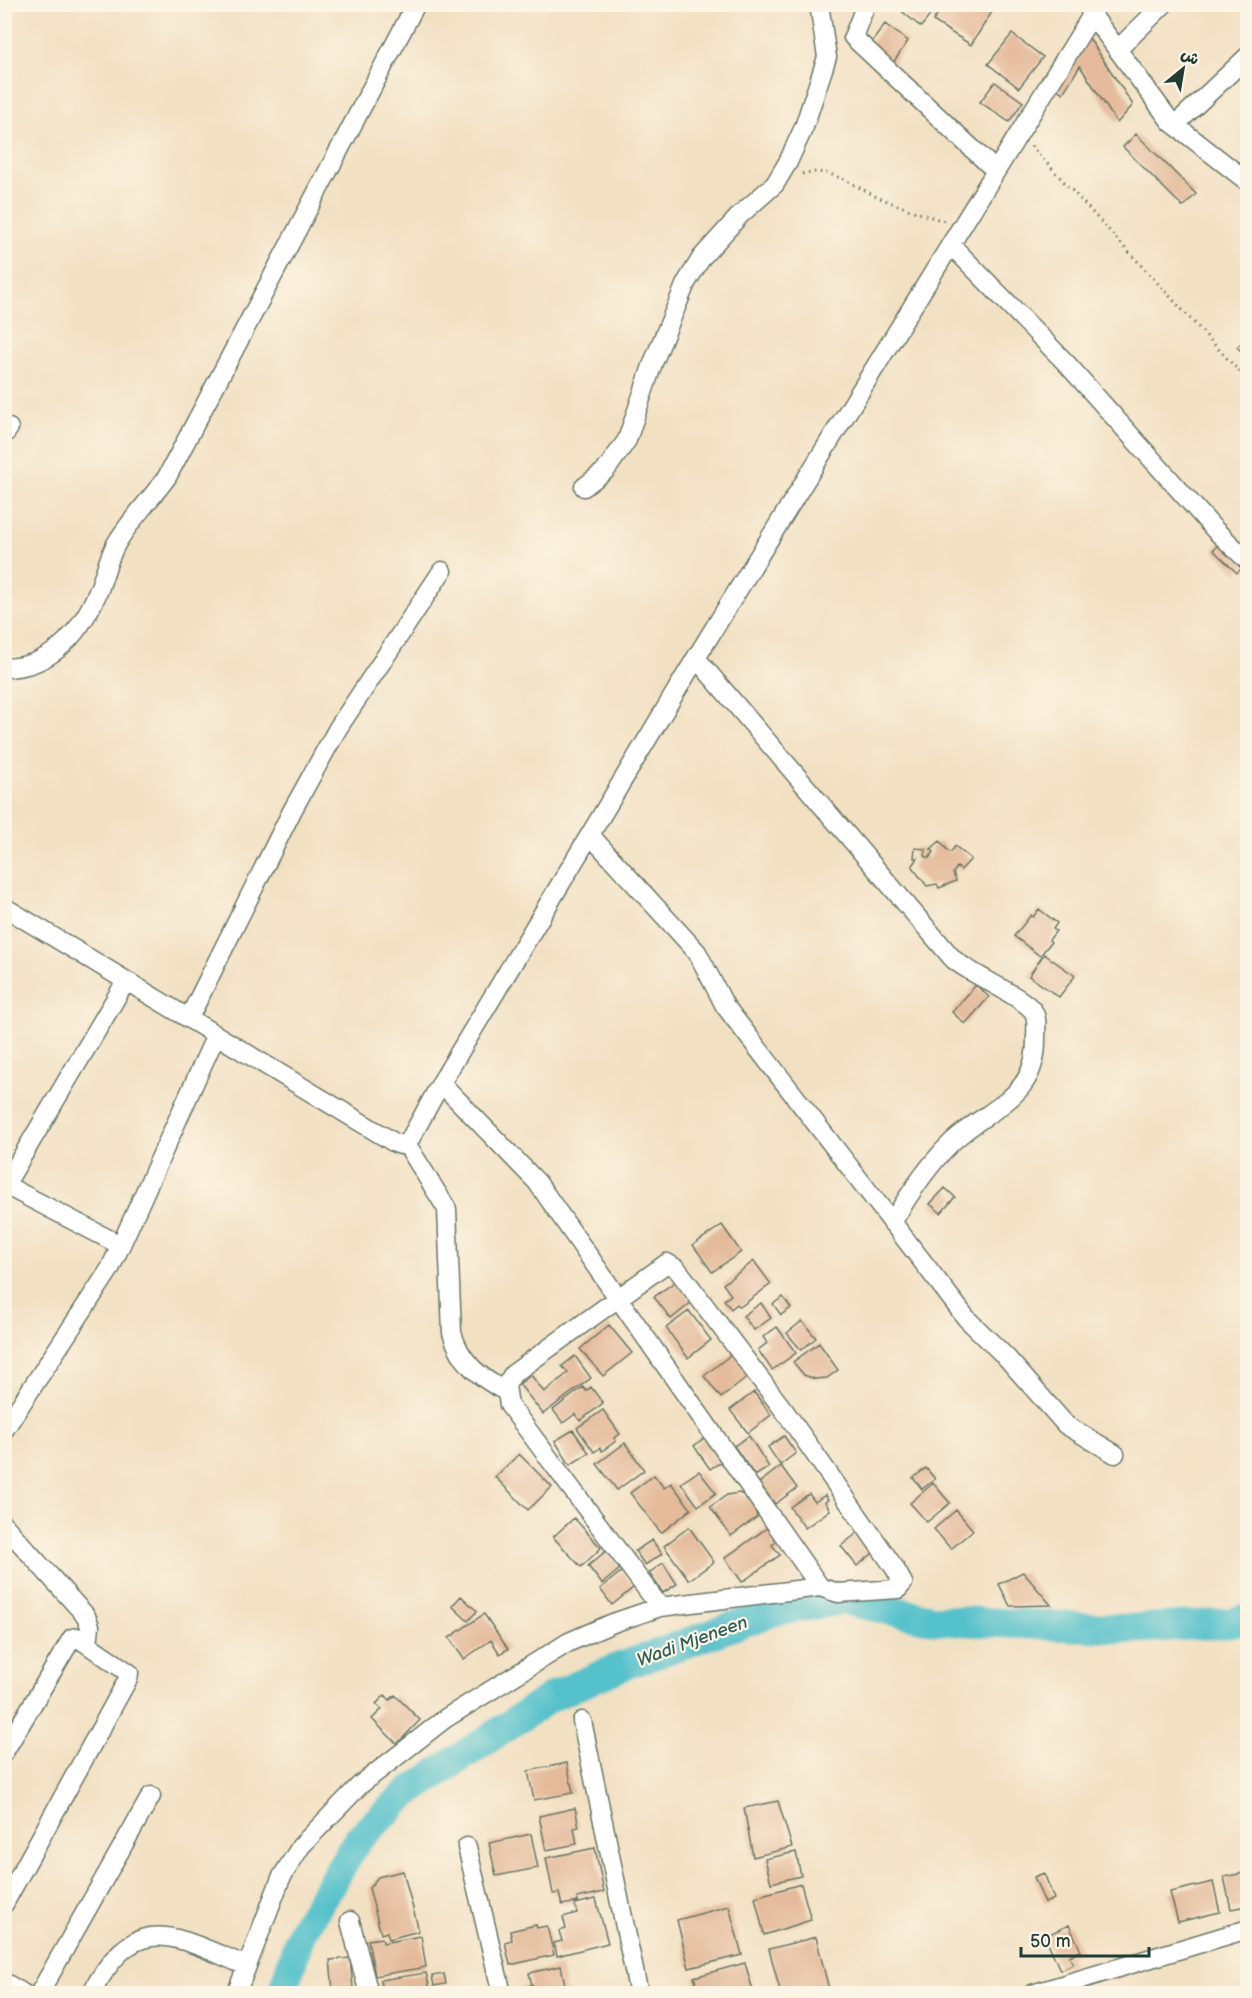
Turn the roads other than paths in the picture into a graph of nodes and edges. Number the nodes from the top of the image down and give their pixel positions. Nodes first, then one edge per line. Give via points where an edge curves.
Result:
1 (416, 4) edge
2 (819, 4) edge
3 (866, 4) edge
4 (1164, 4) edge
5 (1090, 10) edge
6 (1118, 49) junction
7 (1248, 56) edge
8 (1171, 122) junction
9 (996, 171) junction
10 (1248, 182) edge
11 (951, 245) junction
12 (584, 488) dead end
13 (1248, 561) edge
14 (442, 571) dead end
15 (696, 658) junction
16 (4, 668) edge
17 (590, 835) junction
18 (4, 907) edge
19 (126, 981) junction
20 (189, 1018) junction
21 (216, 1035) junction
22 (441, 1083) junction
23 (406, 1143) junction
24 (6, 1186) edge
25 (892, 1223) junction
26 (120, 1245) junction
27 (618, 1300) junction
28 (507, 1392) junction
29 (4, 1430) edge
30 (1115, 1454) dead end
31 (4, 1525) edge
32 (820, 1587) junction
33 (660, 1607) junction
34 (88, 1645) junction
35 (582, 1721) dead end
36 (4, 1752) edge
37 (151, 1796) dead end
38 (467, 1847) dead end
39 (4, 1904) edge
40 (350, 1921) dead end
41 (1248, 1929) edge
42 (247, 1966) junction
43 (4, 1983) edge
44 (24, 1994) edge
45 (39, 1994) edge
46 (91, 1994) edge
47 (236, 1994) edge
48 (369, 1994) edge
49 (502, 1994) edge
50 (639, 1994) edge
51 (1032, 1994) edge

1 - 16 street via 167,477 114,547 81,624 72,638 47,657 20,668
2 - 12 street via 827,57 804,127 775,184 741,214 696,266 676,303 627,440 606,470
3 - 9 street via 853,37
4 - 6 street
5 - 6 street
5 - 9 street
6 - 8 street
7 - 8 street via 1180,124
8 - 10 street
9 - 11 street
11 - 13 street via 1067,364 1214,529
11 - 15 street
14 - 20 street via 338,729 292,811
15 - 17 street
15 - 25 street via 953,959 973,975 1026,1004 1035,1015 1036,1057 1026,1083 951,1143 917,1184
17 - 22 street
17 - 25 street via 697,952 725,1006
18 - 19 street
19 - 20 street
19 - 24 street
20 - 21 street
21 - 23 street via 395,1143
21 - 26 street
22 - 23 street
22 - 27 street via 537,1182
23 - 28 street via 447,1209 452,1333 456,1345 473,1372
24 - 26 street
25 - 30 street via 967,1319 1066,1425
26 - 29 street via 89,1304
27 - 28 street via 513,1374 506,1385
27 - 32 street
27 - 32 street via 659,1267 667,1263 677,1269 792,1422 903,1583 898,1589 838,1593
28 - 33 street via 509,1405
31 - 34 street via 86,1616 90,1626
32 - 33 street
33 - 42 street via 569,1642 538,1660 446,1718 360,1785 301,1846 281,1878
34 - 36 street via 77,1637 70,1640
34 - 39 street via 125,1668 128,1679
35 - 50 street
37 - 45 street
38 - 49 street
40 - 48 street
41 - 51 street
42 - 46 street via 178,1938 141,1937 115,1956
42 - 47 street
43 - 44 street

